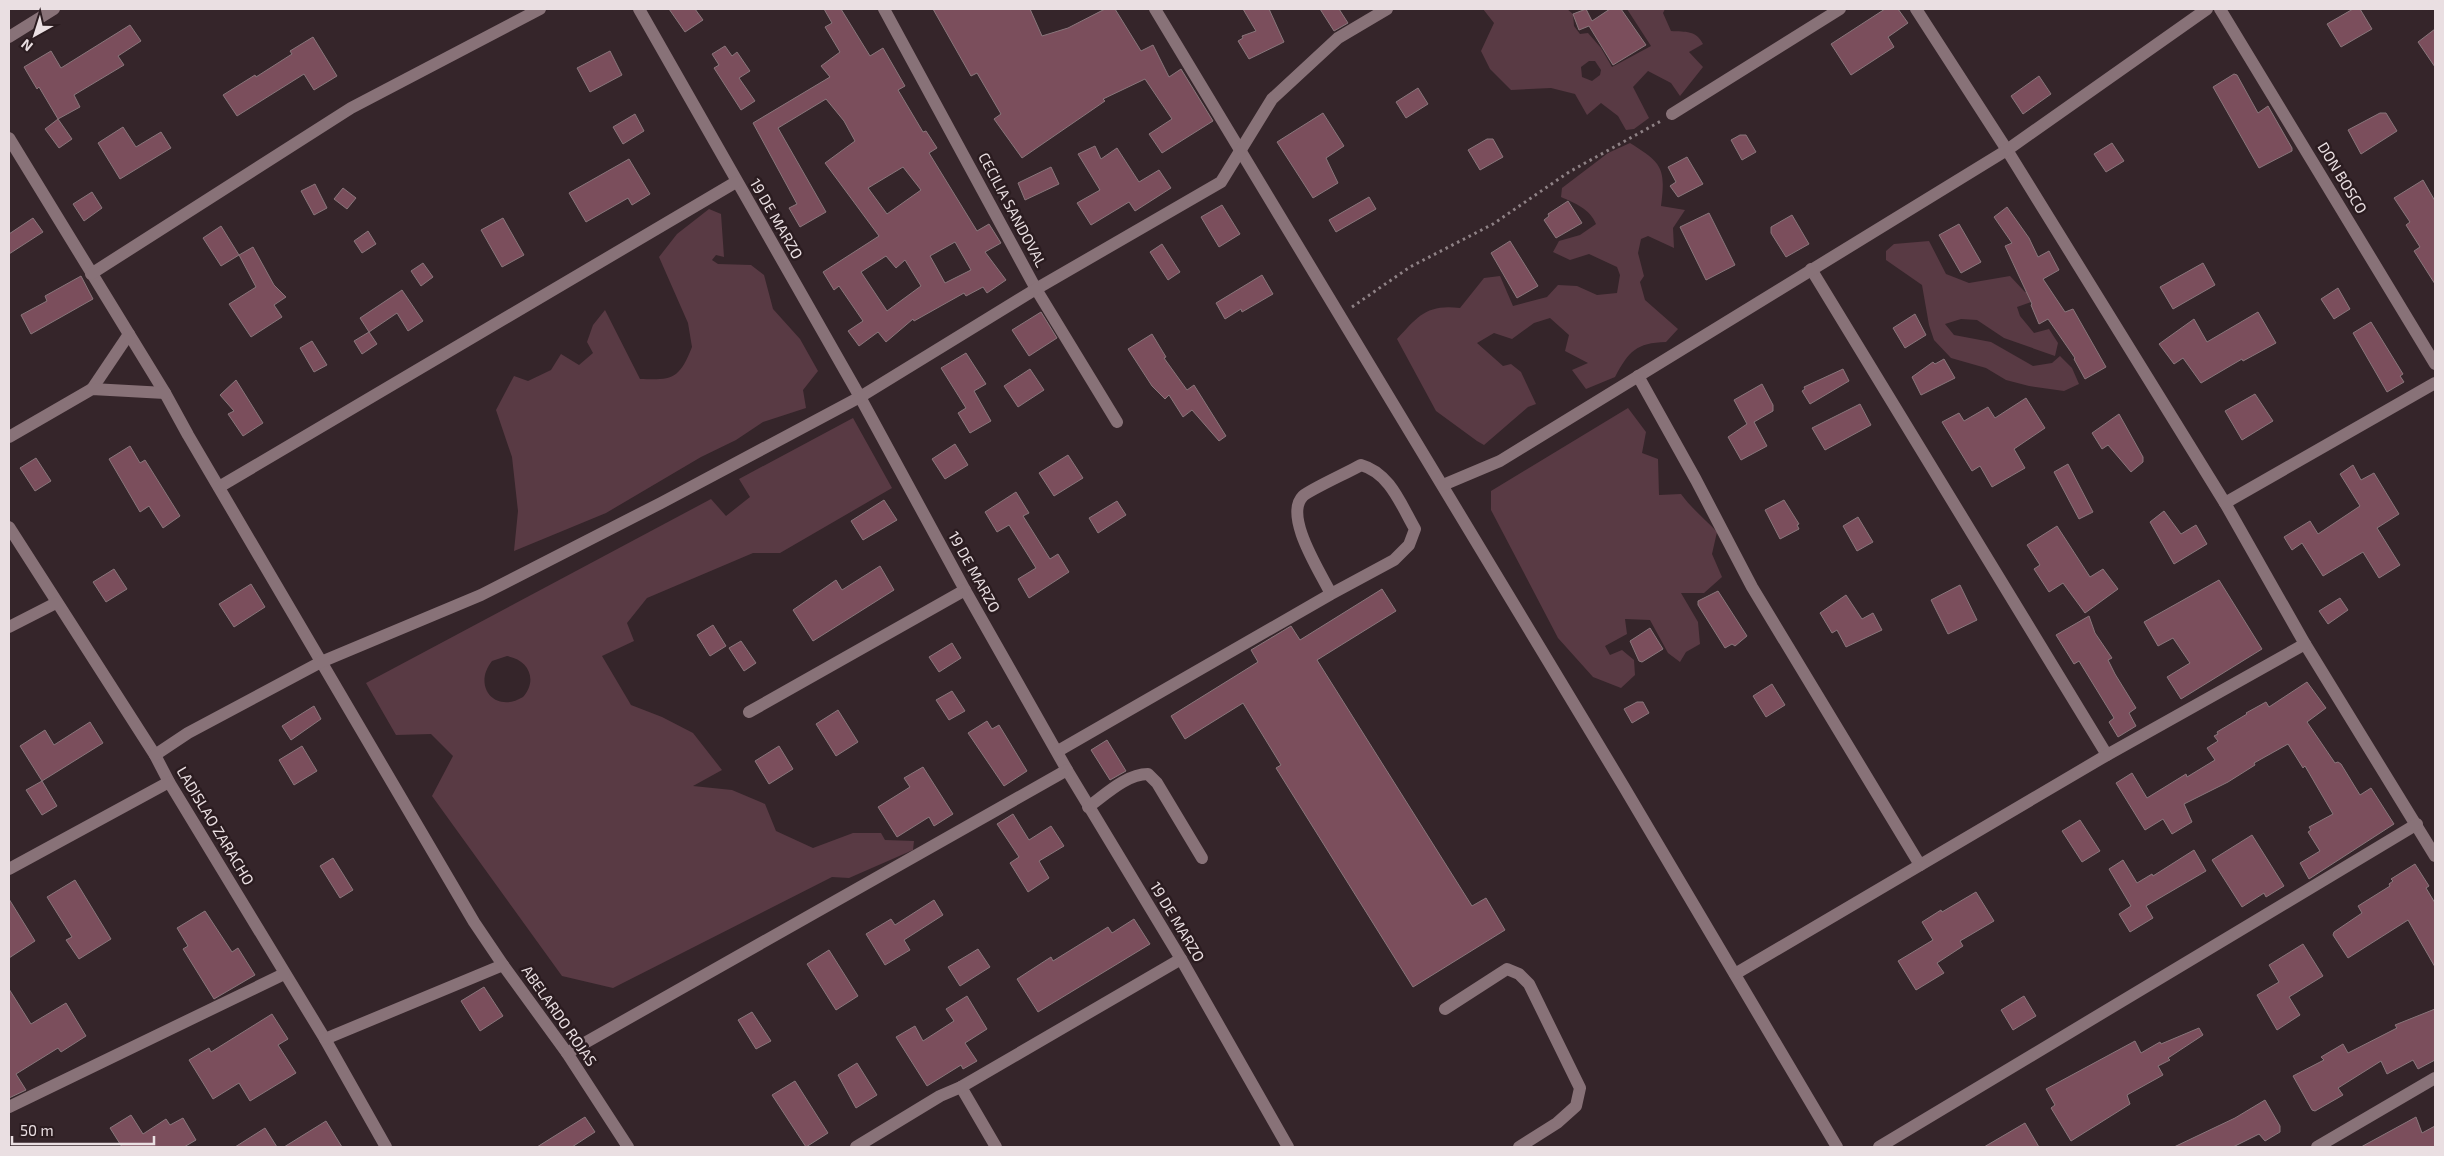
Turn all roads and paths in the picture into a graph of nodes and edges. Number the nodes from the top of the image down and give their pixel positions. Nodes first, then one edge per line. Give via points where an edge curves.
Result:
1 (54, 9) edge
2 (540, 9) edge
3 (639, 9) edge
4 (884, 9) edge
5 (1155, 9) edge
6 (1386, 9) edge
7 (1840, 9) edge
8 (1916, 9) edge
9 (2207, 9) edge
10 (2220, 9) edge
11 (9, 37) edge
12 (1672, 114) joint
13 (9, 138) edge
14 (1241, 150) junction
15 (2007, 150) junction
16 (736, 182) junction
17 (1811, 269) junction
18 (91, 274) junction
19 (1036, 289) junction
20 (1340, 314) junction
21 (129, 334) junction
22 (2435, 364) edge
23 (1638, 376) junction
24 (2435, 383) edge
25 (92, 389) junction
26 (165, 393) junction
27 (860, 397) junction
28 (1117, 422) dead end
29 (9, 437) edge
30 (1443, 486) junction
31 (218, 487) junction
32 (2225, 503) junction
33 (9, 527) edge
34 (965, 590) junction
35 (1331, 594) junction
36 (56, 603) junction
37 (9, 628) edge
38 (2306, 644) junction
39 (321, 662) junction
40 (749, 712) dead end
41 (1058, 752) junction
42 (2108, 754) junction
43 (155, 755) junction
44 (1066, 770) junction
45 (168, 782) junction
46 (1088, 807) junction
47 (2417, 824) junction
48 (2435, 856) edge
49 (1202, 858) dead end
50 (1920, 865) junction
51 (9, 869) edge
52 (1181, 959) junction
53 (503, 965) junction
54 (284, 974) junction
55 (1735, 974) junction
56 (1445, 1010) dead end
57 (325, 1039) junction
58 (567, 1053) junction
59 (2435, 1078) edge
60 (961, 1087) junction
61 (9, 1107) edge
62 (386, 1147) edge
63 (628, 1147) edge
64 (856, 1147) edge
65 (996, 1147) edge
66 (1288, 1147) edge
67 (1519, 1147) edge
68 (1838, 1147) edge
69 (1879, 1147) edge
70 (2317, 1147) edge

1 - 11 street
2 - 18 street via 351,108
3 - 16 street, 19 DE MARZO
4 - 19 street, CECILIA SANDOVAL
5 - 14 street
6 - 14 street via 1338,38 1272,99
7 - 12 street
8 - 15 street
9 - 15 street
10 - 22 street, DON BOSCO
12 - 20 path via 1569,172 1493,224 1410,267
13 - 18 street
14 - 19 street via 1221,182
14 - 20 street
15 - 17 street
15 - 32 street
16 - 27 street, 19 DE MARZO
16 - 31 street
17 - 23 street
17 - 42 street
18 - 21 street
19 - 27 street
19 - 28 street, CECILIA SANDOVAL
20 - 30 street
21 - 25 street
21 - 26 street
23 - 30 street via 1500,461
23 - 50 street via 1752,587
24 - 32 street
25 - 26 street
25 - 29 street
26 - 31 street
27 - 34 street, 19 DE MARZO
27 - 39 street via 481,595
30 - 55 street
31 - 39 street
32 - 38 street
33 - 36 street, LADISLAO ZARACHO
34 - 40 street
34 - 41 street, 19 DE MARZO
35 - 35 street via 1394,560 1409,545 1415,529 1385,478 1374,469 1361,466 1303,496 1297,510 1297,526
35 - 41 street
36 - 37 street
36 - 43 street, LADISLAO ZARACHO
38 - 42 street
38 - 47 street
39 - 43 street via 188,733
39 - 53 street via 474,922
41 - 44 street, 19 DE MARZO
42 - 50 street
43 - 45 street, LADISLAO ZARACHO
44 - 46 street, 19 DE MARZO
44 - 58 street
45 - 51 street
45 - 54 street, LADISLAO ZARACHO
46 - 49 street via 1139,774 1148,774 1157,783
46 - 52 street, 19 DE MARZO
47 - 48 street
47 - 69 street
50 - 55 street
52 - 60 street
52 - 66 street, 19 DE MARZO
53 - 57 street, ABELARDO ROJAS
53 - 58 street, ABELARDO ROJAS
54 - 57 street, LADISLAO ZARACHO
54 - 61 street
55 - 68 street
56 - 67 street via 1507,969 1519,974 1529,984 1580,1088 1576,1106 1558,1123
57 - 62 street, LADISLAO ZARACHO
58 - 63 street, ABELARDO ROJAS
59 - 70 street
60 - 64 street via 940,1096
60 - 65 street

